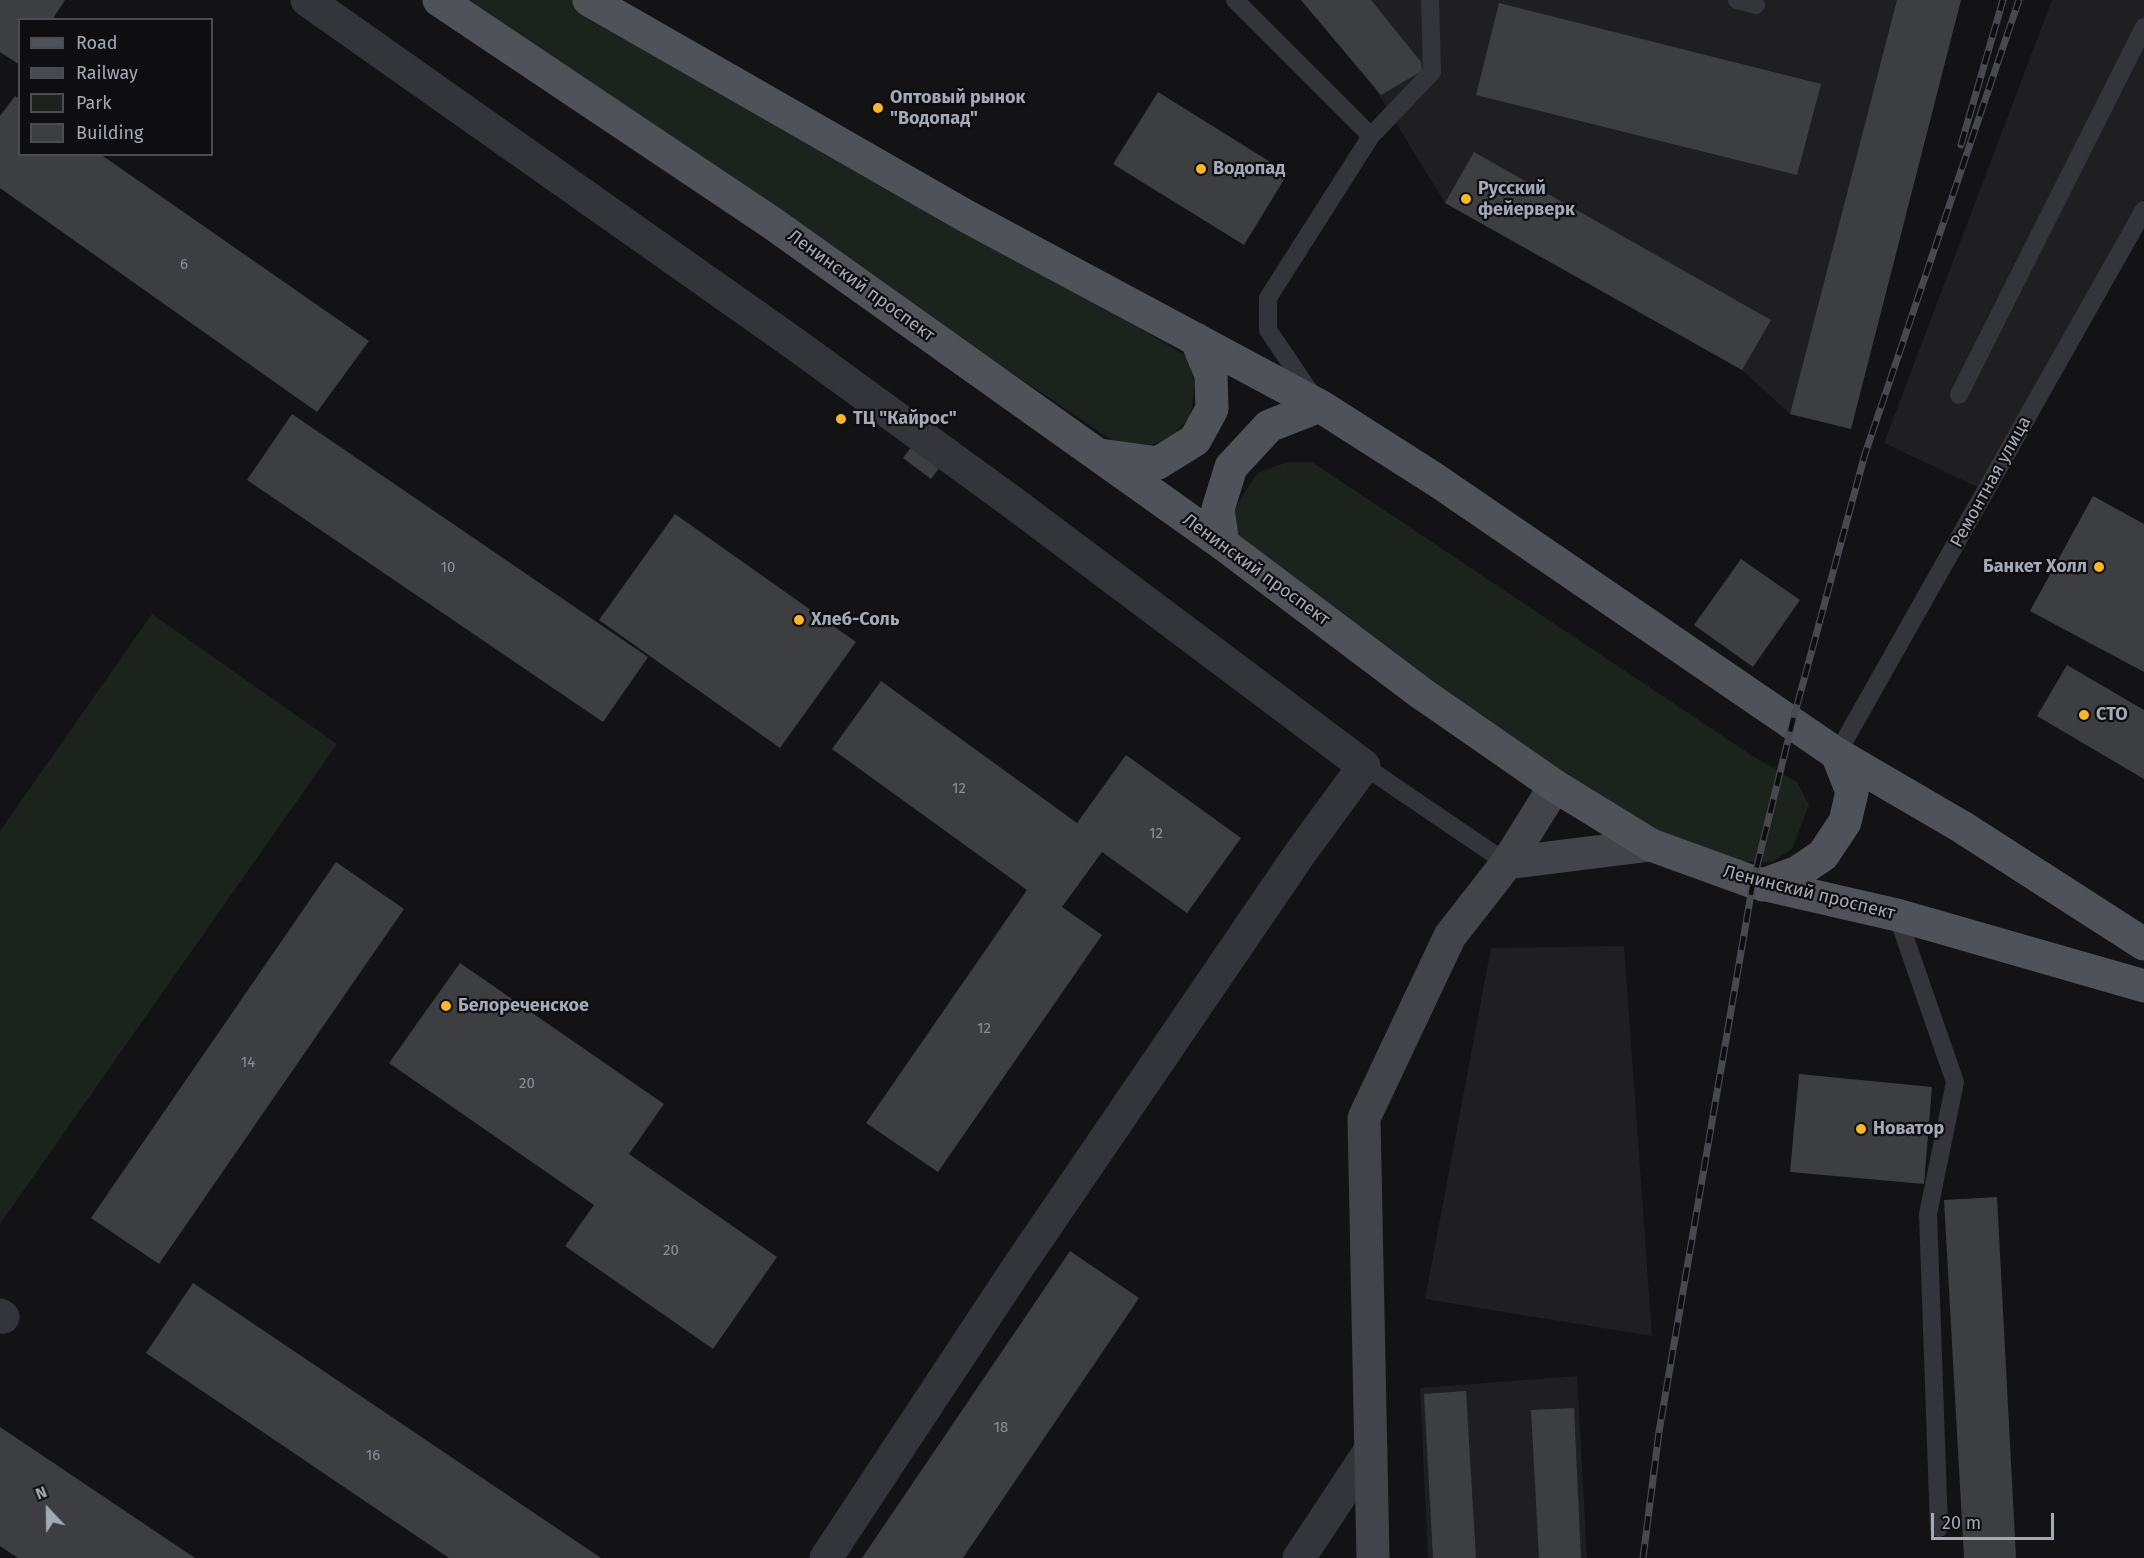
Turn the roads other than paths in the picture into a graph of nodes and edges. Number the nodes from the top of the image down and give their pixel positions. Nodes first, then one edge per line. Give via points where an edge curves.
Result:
1 (307, 0) edge
2 (439, 0) edge
3 (589, 0) edge
4 (1235, 0) edge
5 (1430, 0) edge
6 (1737, 0) edge
7 (1756, 4) dead end
8 (2144, 27) edge
9 (1371, 136) junction
10 (2144, 210) edge
11 (1196, 339) junction
12 (1959, 395) dead end
13 (1320, 406) junction
14 (1096, 454) junction
15 (1223, 544) junction
16 (1837, 754) junction
17 (1364, 766) junction
18 (1555, 786) junction
19 (1651, 846) junction
20 (1506, 862) junction
21 (1763, 885) junction
22 (1897, 915) junction
23 (2144, 944) edge
24 (2144, 986) edge
25 (1371, 1449) junction
26 (1939, 1528) dead end
27 (826, 1558) edge
28 (1299, 1558) edge
29 (1374, 1558) edge

1 - 17 street via 795,344
2 - 14 main road, Ленинский проспект via 772,223
3 - 11 main road via 966,216
4 - 9 lane
5 - 9 lane via 1432,72
6 - 7 lane
8 - 12 lane
9 - 13 lane via 1268,298 1268,330
10 - 16 lane, Ремонтная улица
11 - 13 main road
11 - 14 main road via 1211,375 1212,409 1195,440 1158,463
13 - 15 main road via 1269,426 1231,466 1218,509
13 - 16 main road via 1436,480
14 - 15 main road, Ленинский проспект
15 - 18 main road, Ленинский проспект via 1421,693
16 - 21 main road via 1852,792 1845,822 1823,855 1797,872
16 - 23 main road via 1962,826
17 - 20 lane
17 - 27 street via 1016,1270
18 - 19 main road, Ленинский проспект
18 - 20 street
19 - 20 street
19 - 21 main road, Ленинский проспект
20 - 25 street via 1450,936 1364,1118
21 - 22 main road, Ленинский проспект
22 - 24 main road, Ленинский проспект
22 - 26 lane via 1955,1082 1928,1214
25 - 28 street
25 - 29 street

